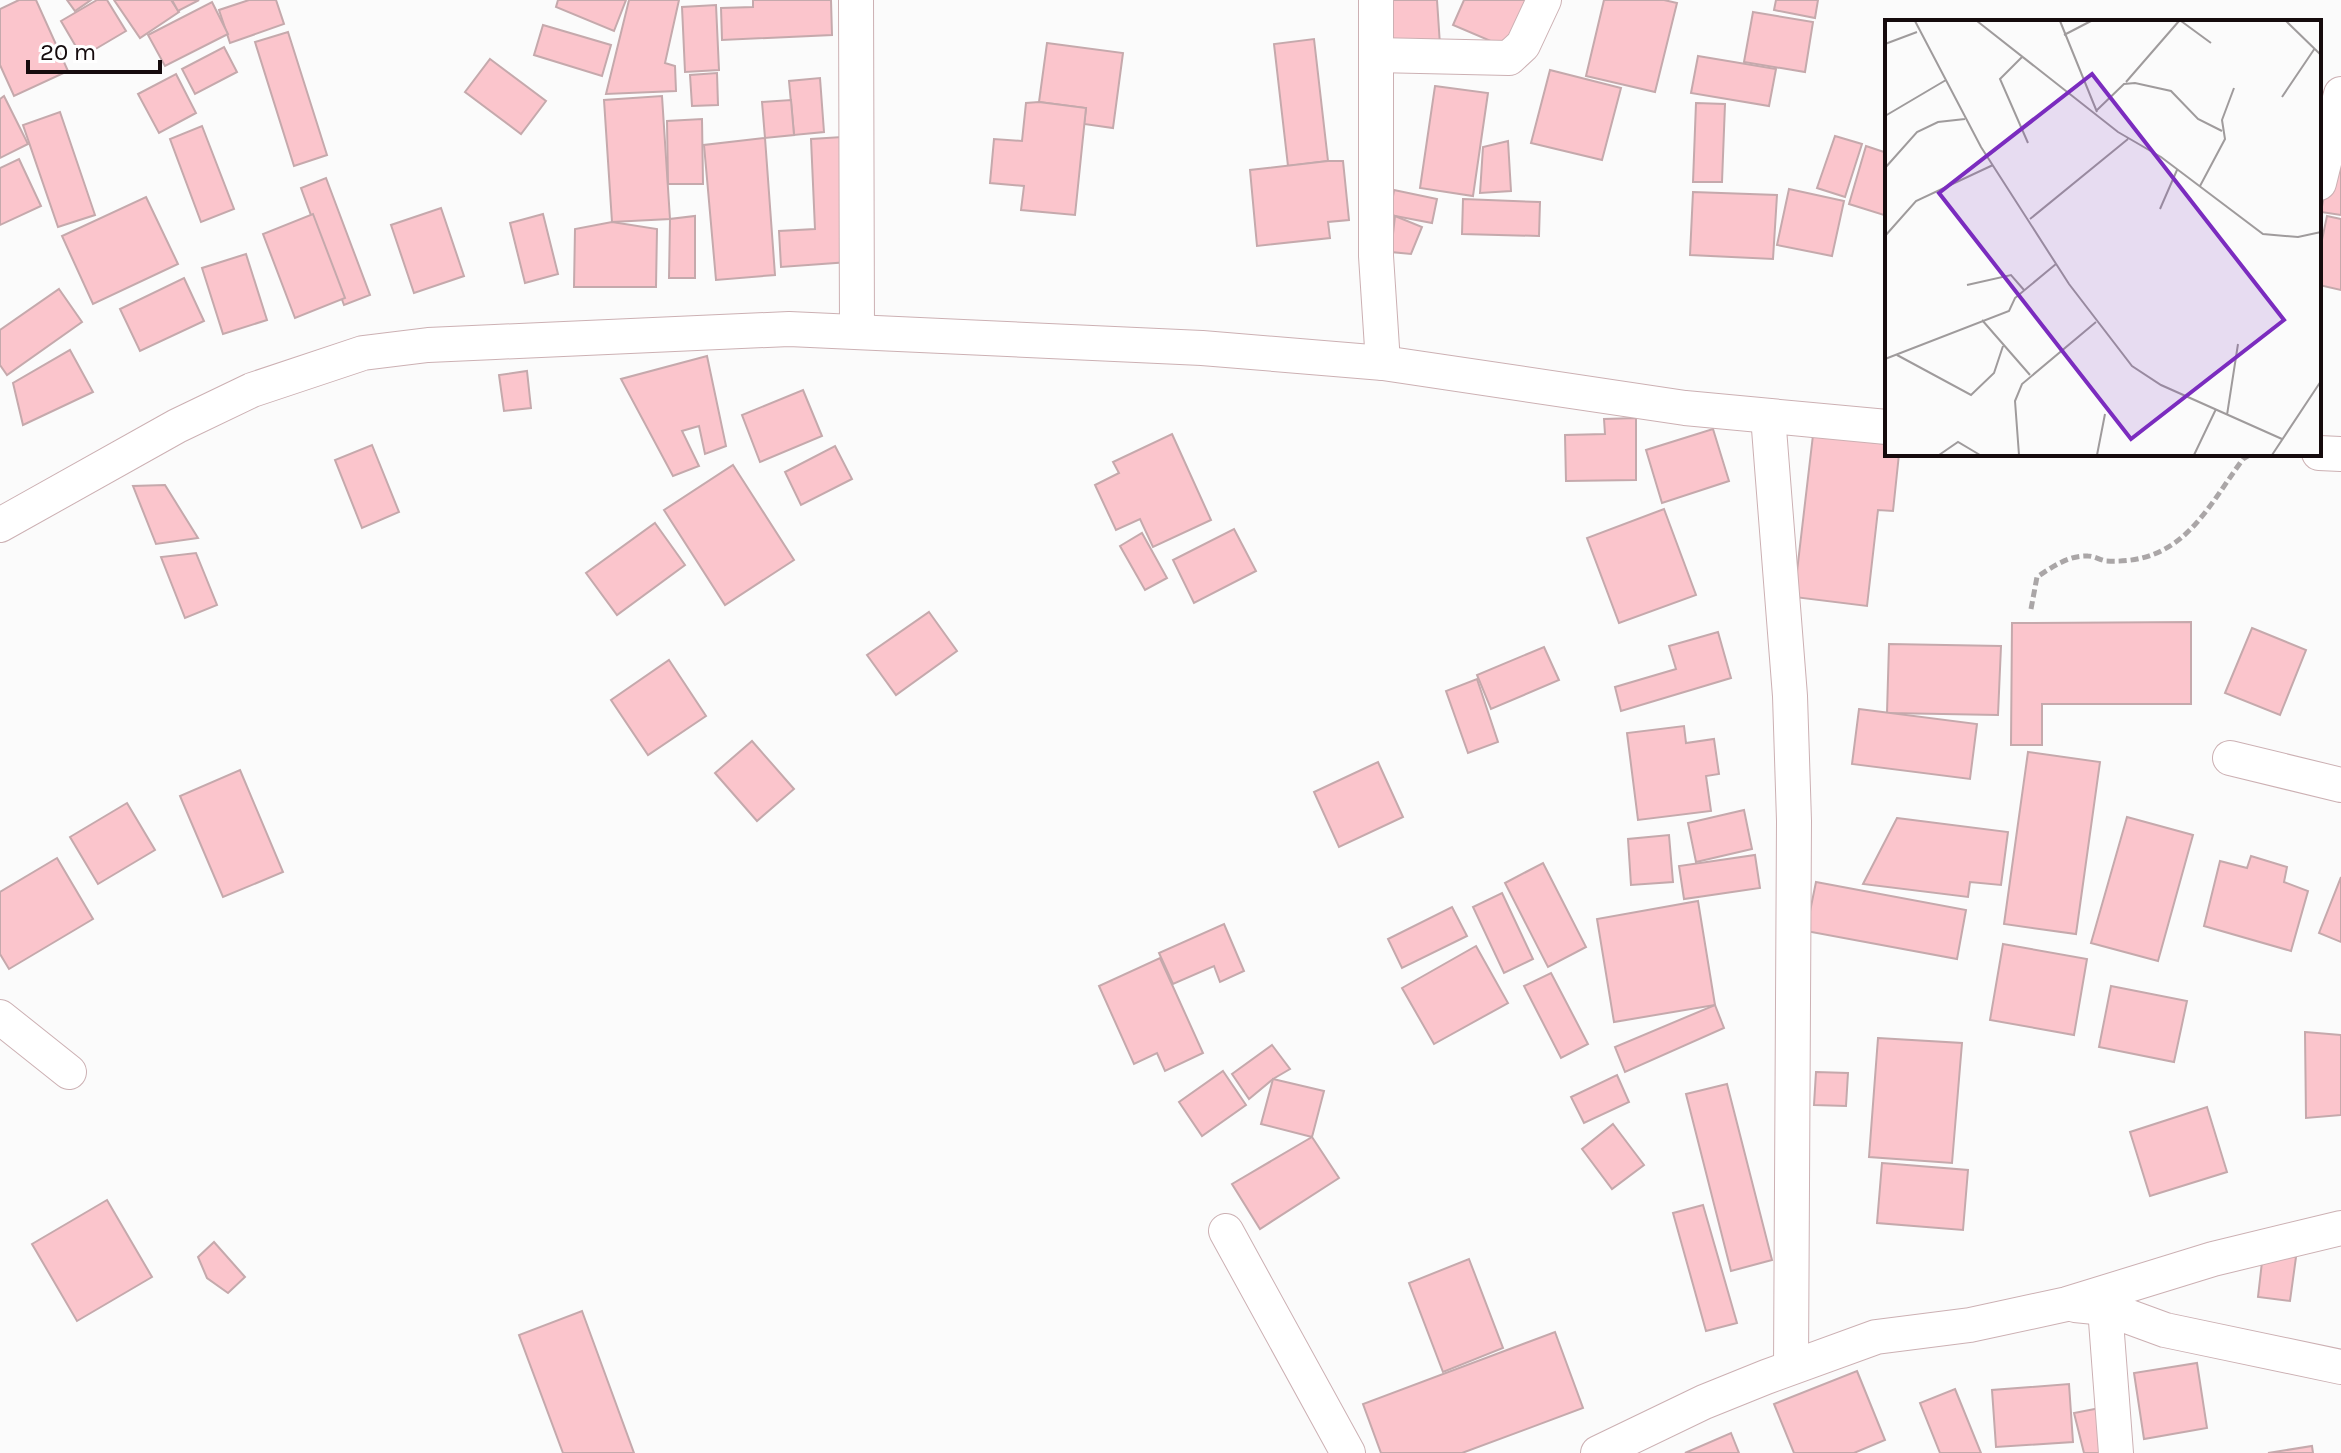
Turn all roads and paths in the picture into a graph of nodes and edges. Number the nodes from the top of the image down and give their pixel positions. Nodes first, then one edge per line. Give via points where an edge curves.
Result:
1 (856, 0) edge
2 (1376, 0) edge
3 (1544, 0) edge
4 (1376, 55) junction
5 (2341, 94) edge
6 (2321, 175) edge
7 (857, 331) junction
8 (1383, 363) junction
9 (1768, 416) junction
10 (1885, 427) edge
11 (2321, 453) edge
12 (2341, 454) edge
13 (2248, 456) edge
14 (0, 525) edge
15 (2031, 609) dead end
16 (2230, 758) dead end
17 (2341, 785) edge
18 (0, 1017) edge
19 (69, 1072) dead end
20 (2341, 1228) edge
21 (1226, 1231) dead end
22 (2067, 1304) junction
23 (2105, 1308) junction
24 (1791, 1367) junction
25 (2341, 1367) edge
26 (1348, 1453) edge
27 (1598, 1453) edge
28 (2116, 1453) edge

1 - 7 street
2 - 4 street
3 - 4 street via 1523,45 1509,58
4 - 8 street via 1376,256
5 - 6 street
7 - 8 street
7 - 14 street via 631,335 363,353 252,390
8 - 9 street
9 - 10 street
9 - 24 street via 1790,696 1794,821
11 - 12 street
13 - 15 path via 2188,535 2161,552 2105,561 2089,556 2056,564 2037,577
16 - 17 street
18 - 19 street
20 - 22 street via 2213,1259
21 - 26 street
22 - 23 street
22 - 24 street via 1970,1325 1876,1337
23 - 25 street via 2165,1330
23 - 28 street
24 - 27 street

